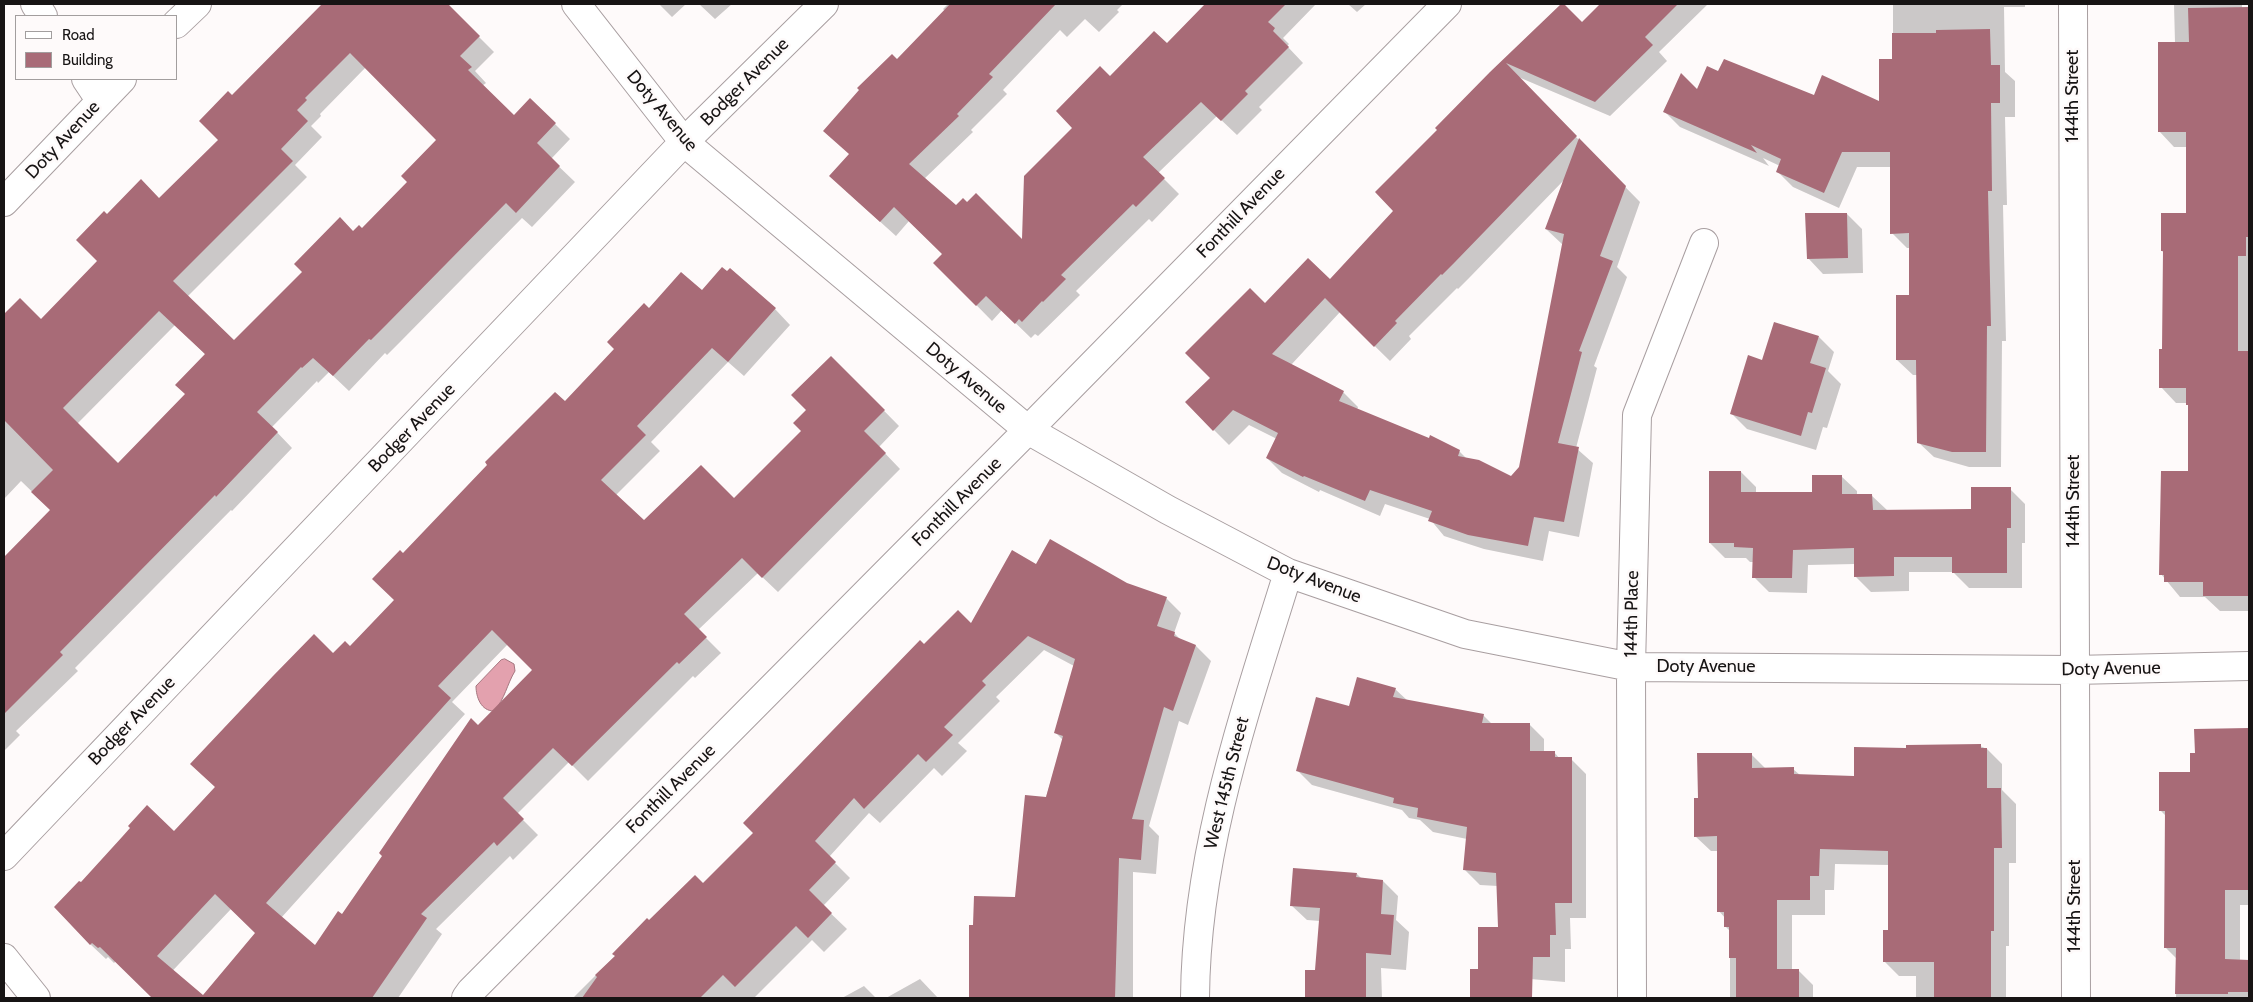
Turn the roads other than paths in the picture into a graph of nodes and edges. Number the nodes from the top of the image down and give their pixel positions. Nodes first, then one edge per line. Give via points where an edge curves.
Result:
1 (35, 4) edge
2 (197, 4) edge
3 (576, 4) edge
4 (824, 4) edge
5 (1447, 4) edge
6 (2073, 4) edge
7 (42, 15) edge
8 (178, 22) edge
9 (119, 80) edge
10 (93, 90) edge
11 (684, 142) junction
12 (4, 202) edge
13 (1704, 243) dead end
14 (1028, 430) junction
15 (1288, 573) junction
16 (2249, 666) edge
17 (1631, 667) junction
18 (2074, 670) junction
19 (4, 856) edge
20 (4, 958) edge
21 (36, 998) edge
22 (466, 998) edge
23 (1195, 998) edge
24 (1632, 998) edge
25 (2076, 998) edge

1 - 7 street
2 - 8 street
3 - 11 street, Doty Avenue
4 - 11 street, Bodger Avenue
5 - 14 street, Fonthill Avenue
6 - 18 street, 144th Street
9 - 10 street, Doty Avenue
10 - 12 street, Doty Avenue
11 - 14 street, Doty Avenue
11 - 19 street, Bodger Avenue
13 - 17 street, 144th Place via 1637,415
14 - 15 street, Doty Avenue via 1168,510
14 - 22 street, Fonthill Avenue
15 - 17 street, Doty Avenue via 1465,634
15 - 23 street, West 145th Street via 1233,750 1206,868
16 - 18 street, Doty Avenue
17 - 18 street, Doty Avenue
17 - 24 street, 144th Place
18 - 25 street, 144th Street
20 - 21 street

